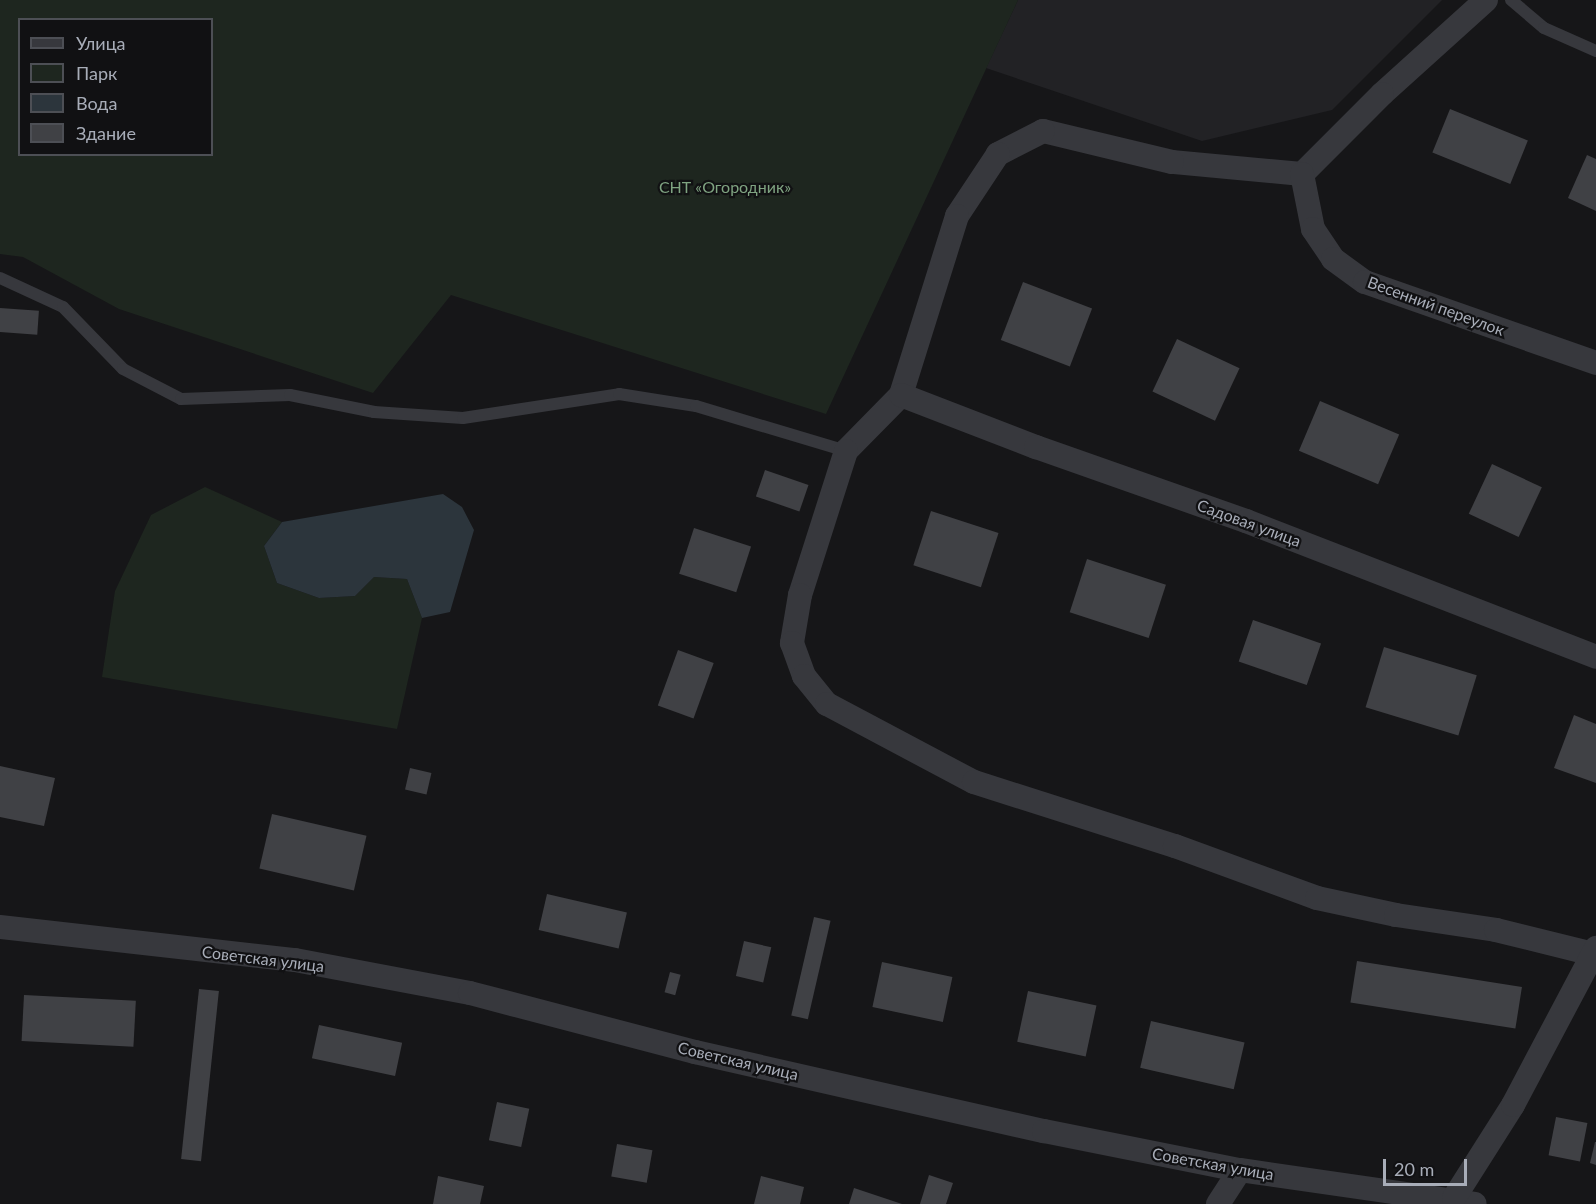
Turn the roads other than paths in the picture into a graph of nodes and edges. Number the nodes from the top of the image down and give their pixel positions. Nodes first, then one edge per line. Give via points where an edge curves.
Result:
1 (1486, 0) edge
2 (1511, 0) edge
3 (1596, 51) edge
4 (1302, 174) junction
5 (0, 278) edge
6 (1596, 363) edge
7 (901, 395) junction
8 (846, 451) junction
9 (1596, 657) edge
10 (0, 927) edge
11 (1594, 951) edge
12 (1240, 1170) junction
13 (1465, 1201) edge
14 (1218, 1204) edge

1 - 4 street
2 - 3 lane via 1544,28
4 - 6 street, Весенний переулок via 1313,229 1333,259 1365,282
4 - 7 street via 1172,162 1043,131 998,154 957,216
5 - 8 lane via 63,307 123,369 181,399 290,396 374,412 463,418 555,400 619,394 696,406
7 - 8 street
7 - 9 street, Садовая улица via 1246,521
8 - 11 street via 800,595 792,643 804,676 827,704 974,782 1174,846 1317,898
10 - 12 street, Советская улица via 295,960 470,993 695,1052 1044,1131
11 - 13 street
12 - 13 street, Советская улица
12 - 14 street

